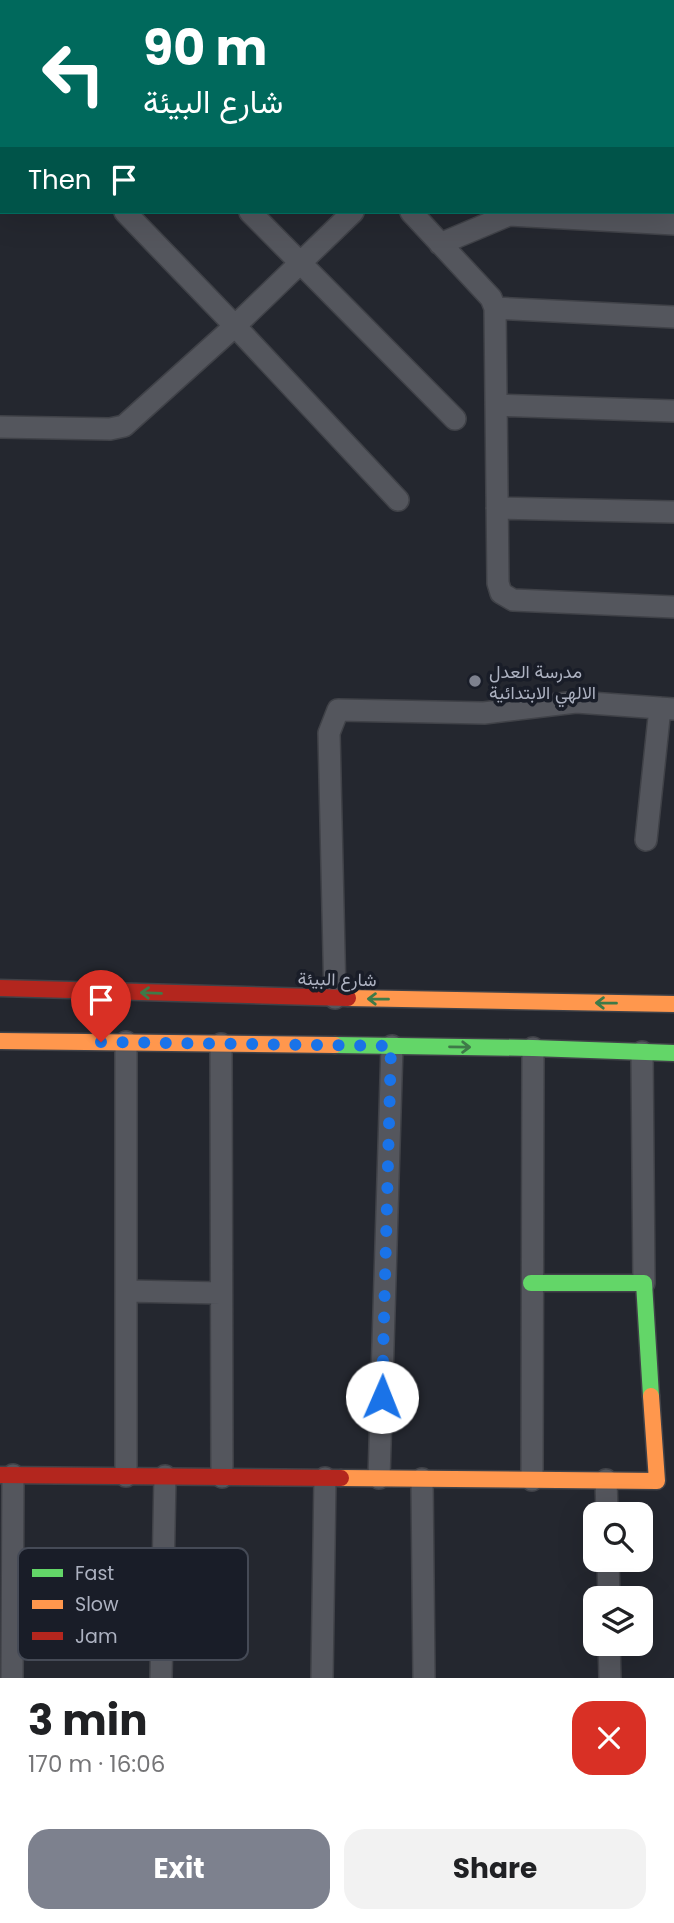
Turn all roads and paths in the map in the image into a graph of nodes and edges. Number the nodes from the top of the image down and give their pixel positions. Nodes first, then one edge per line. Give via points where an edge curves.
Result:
1 (127, 214) edge
2 (252, 214) edge
3 (351, 214) edge
4 (413, 214) edge
5 (674, 224) edge
6 (440, 244) junction
7 (300, 263) junction
8 (495, 308) junction
9 (674, 317) edge
10 (235, 326) junction
11 (496, 405) junction
12 (674, 411) edge
13 (455, 419) dead end
14 (0, 426) edge
15 (398, 500) dead end
16 (497, 508) junction
17 (674, 512) edge
18 (674, 607) edge
19 (667, 708) edge
20 (646, 840) dead end
21 (0, 988) edge
22 (335, 998) junction
23 (674, 1004) edge
24 (0, 1041) edge
25 (126, 1042) junction
26 (221, 1044) junction
27 (391, 1046) junction
28 (533, 1048) junction
29 (642, 1052) junction
30 (674, 1053) edge
31 (531, 1283) junction
32 (644, 1283) junction
33 (126, 1291) junction
34 (221, 1293) junction
35 (7, 1475) edge
36 (126, 1475) junction
37 (165, 1476) junction
38 (222, 1477) junction
39 (325, 1478) junction
40 (379, 1478) junction
41 (422, 1479) junction
42 (532, 1480) junction
43 (606, 1480) junction
44 (607, 1502) edge
45 (164, 1548) edge
46 (609, 1656) edge
47 (161, 1660) edge
48 (12, 1678) edge
49 (161, 1678) edge
50 (322, 1678) edge
51 (424, 1678) edge
52 (610, 1678) edge

1 - 10 street
2 - 7 street
3 - 7 street
4 - 6 street
5 - 6 street via 509,215
6 - 8 street
7 - 10 street
7 - 13 street
8 - 9 street
8 - 11 street
10 - 14 street via 124,426
10 - 15 street
11 - 12 street
11 - 16 street
16 - 17 street
16 - 18 street via 498,583 501,593 513,600
19 - 20 street
19 - 22 street via 576,702 484,713 338,710 329,733
22 -> 21 street, شارع البيئة
23 -> 22 street, شارع البيئة
24 - 25 street
25 - 26 street
25 - 33 street
26 - 27 street
26 - 34 street
27 -> 28 street
27 - 40 street
28 - 29 street
28 - 31 street
29 - 30 street
29 - 32 street
31 - 32 street
31 - 42 street
32 - 43 street via 657,1481
33 - 34 street
33 - 36 street
34 - 38 street
35 - 36 street
35 - 48 street
36 - 37 street
37 - 38 street
37 - 45 street
38 - 39 street
39 - 40 street
39 - 50 street
40 - 41 street
41 - 42 street
41 - 51 street
42 - 43 street
43 - 44 street
46 - 52 street
47 - 49 street

